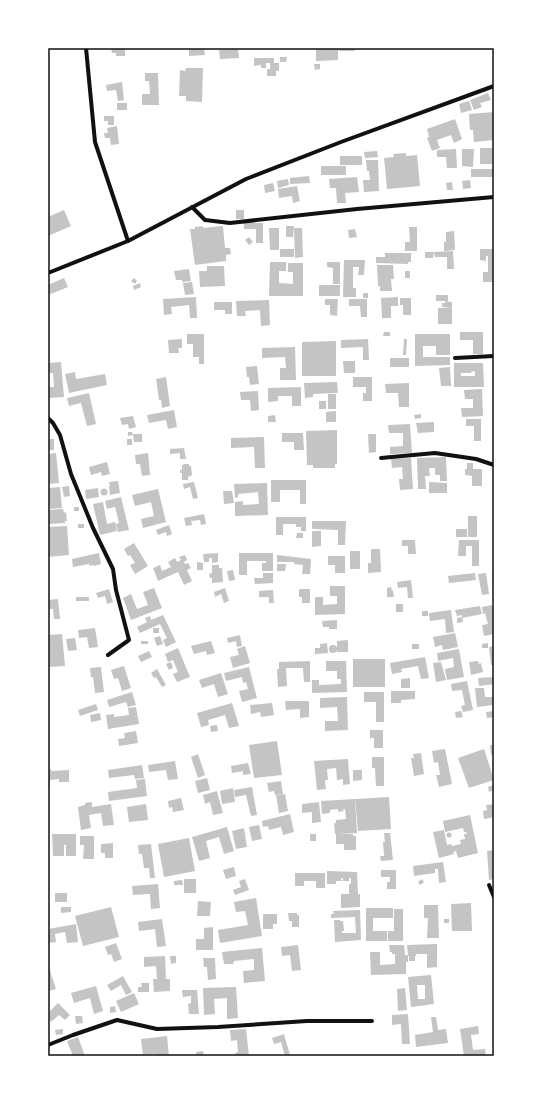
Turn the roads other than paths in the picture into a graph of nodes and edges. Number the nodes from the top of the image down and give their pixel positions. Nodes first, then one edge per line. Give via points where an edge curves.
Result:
1 (86, 48) edge
2 (494, 86) edge
3 (494, 197) edge
4 (192, 207) junction
5 (128, 241) junction
6 (48, 273) edge
7 (494, 356) edge
8 (455, 358) dead end
9 (48, 418) edge
10 (381, 458) dead end
11 (494, 466) edge
12 (108, 655) dead end
13 (489, 885) dead end
14 (494, 897) edge
15 (372, 1021) dead end
16 (48, 1045) edge

1 - 5 street via 95,142
2 - 4 street via 246,179
3 - 4 street via 357,209 230,224 205,220
4 - 5 street
5 - 6 street
7 - 8 street
9 - 12 street via 60,435 71,474 113,568 129,640
10 - 11 street via 435,453 476,459
13 - 14 street
15 - 16 street via 307,1021 157,1029 117,1020

